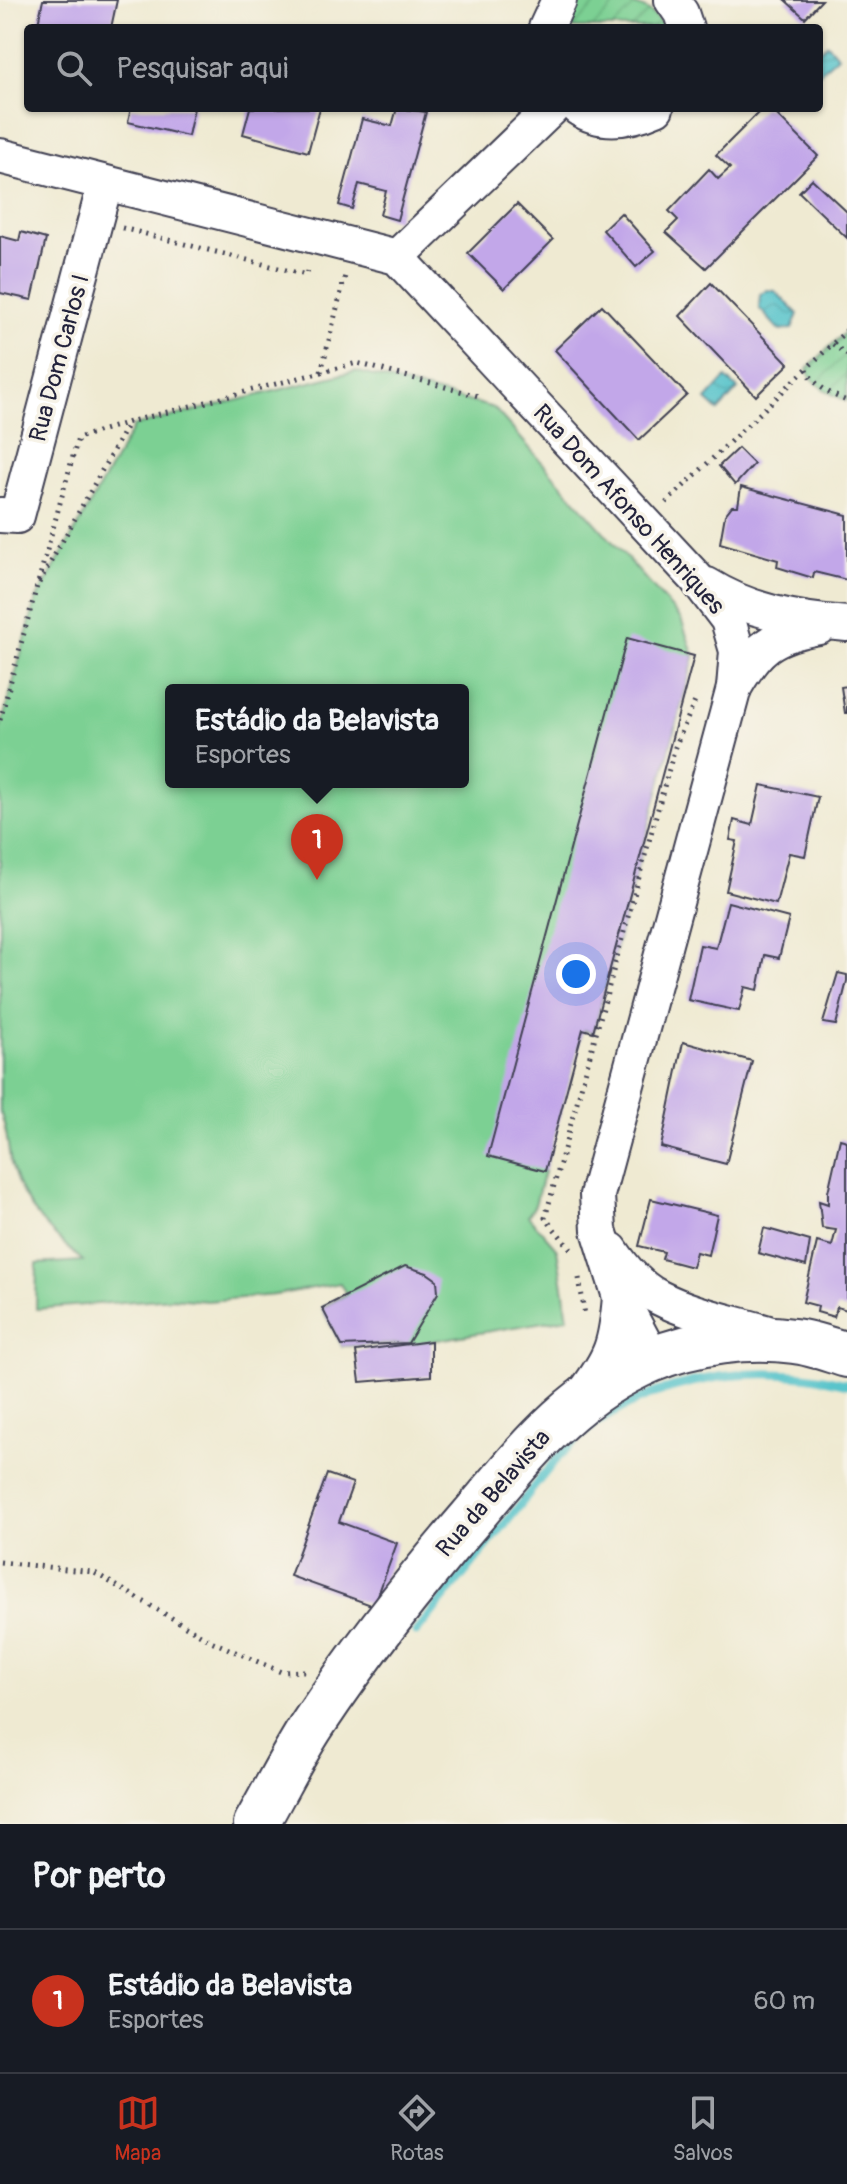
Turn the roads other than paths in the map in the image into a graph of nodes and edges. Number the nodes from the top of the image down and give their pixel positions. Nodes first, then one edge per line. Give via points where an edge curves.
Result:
1 (559, 0) edge
2 (672, 0) edge
3 (548, 24) edge
4 (685, 24) edge
5 (548, 112) edge
6 (584, 112) edge
7 (646, 112) edge
8 (0, 156) edge
9 (105, 184) junction
10 (397, 257) junction
11 (0, 515) edge
12 (696, 578) junction
13 (842, 624) edge
14 (734, 688) junction
15 (628, 1289) junction
16 (795, 1341) junction
17 (847, 1355) edge
18 (653, 1359) junction
19 (577, 1403) junction
20 (256, 1824) edge

1 - 3 street
2 - 4 street
5 - 10 street
6 - 7 street via 613,120
8 - 9 street
9 - 10 street
9 - 11 street, Rua Dom Carlos I via 17,516
10 - 12 street, Rua Dom Afonso Henriques
12 - 13 street via 756,609
12 - 14 street, Rua Dom Afonso Henriques via 728,620 737,651
13 - 14 street via 794,631 766,643
14 - 15 street, Rua Dom Afonso Henriques via 597,1195 599,1230
15 - 16 street
15 - 18 street via 660,1319
15 - 19 street via 604,1368
16 - 17 street, Rua da Belavista
16 - 18 street, Rua da Belavista via 731,1341
18 - 19 street, Rua da Belavista
19 - 20 street, Rua da Belavista via 545,1431 428,1569 312,1725

